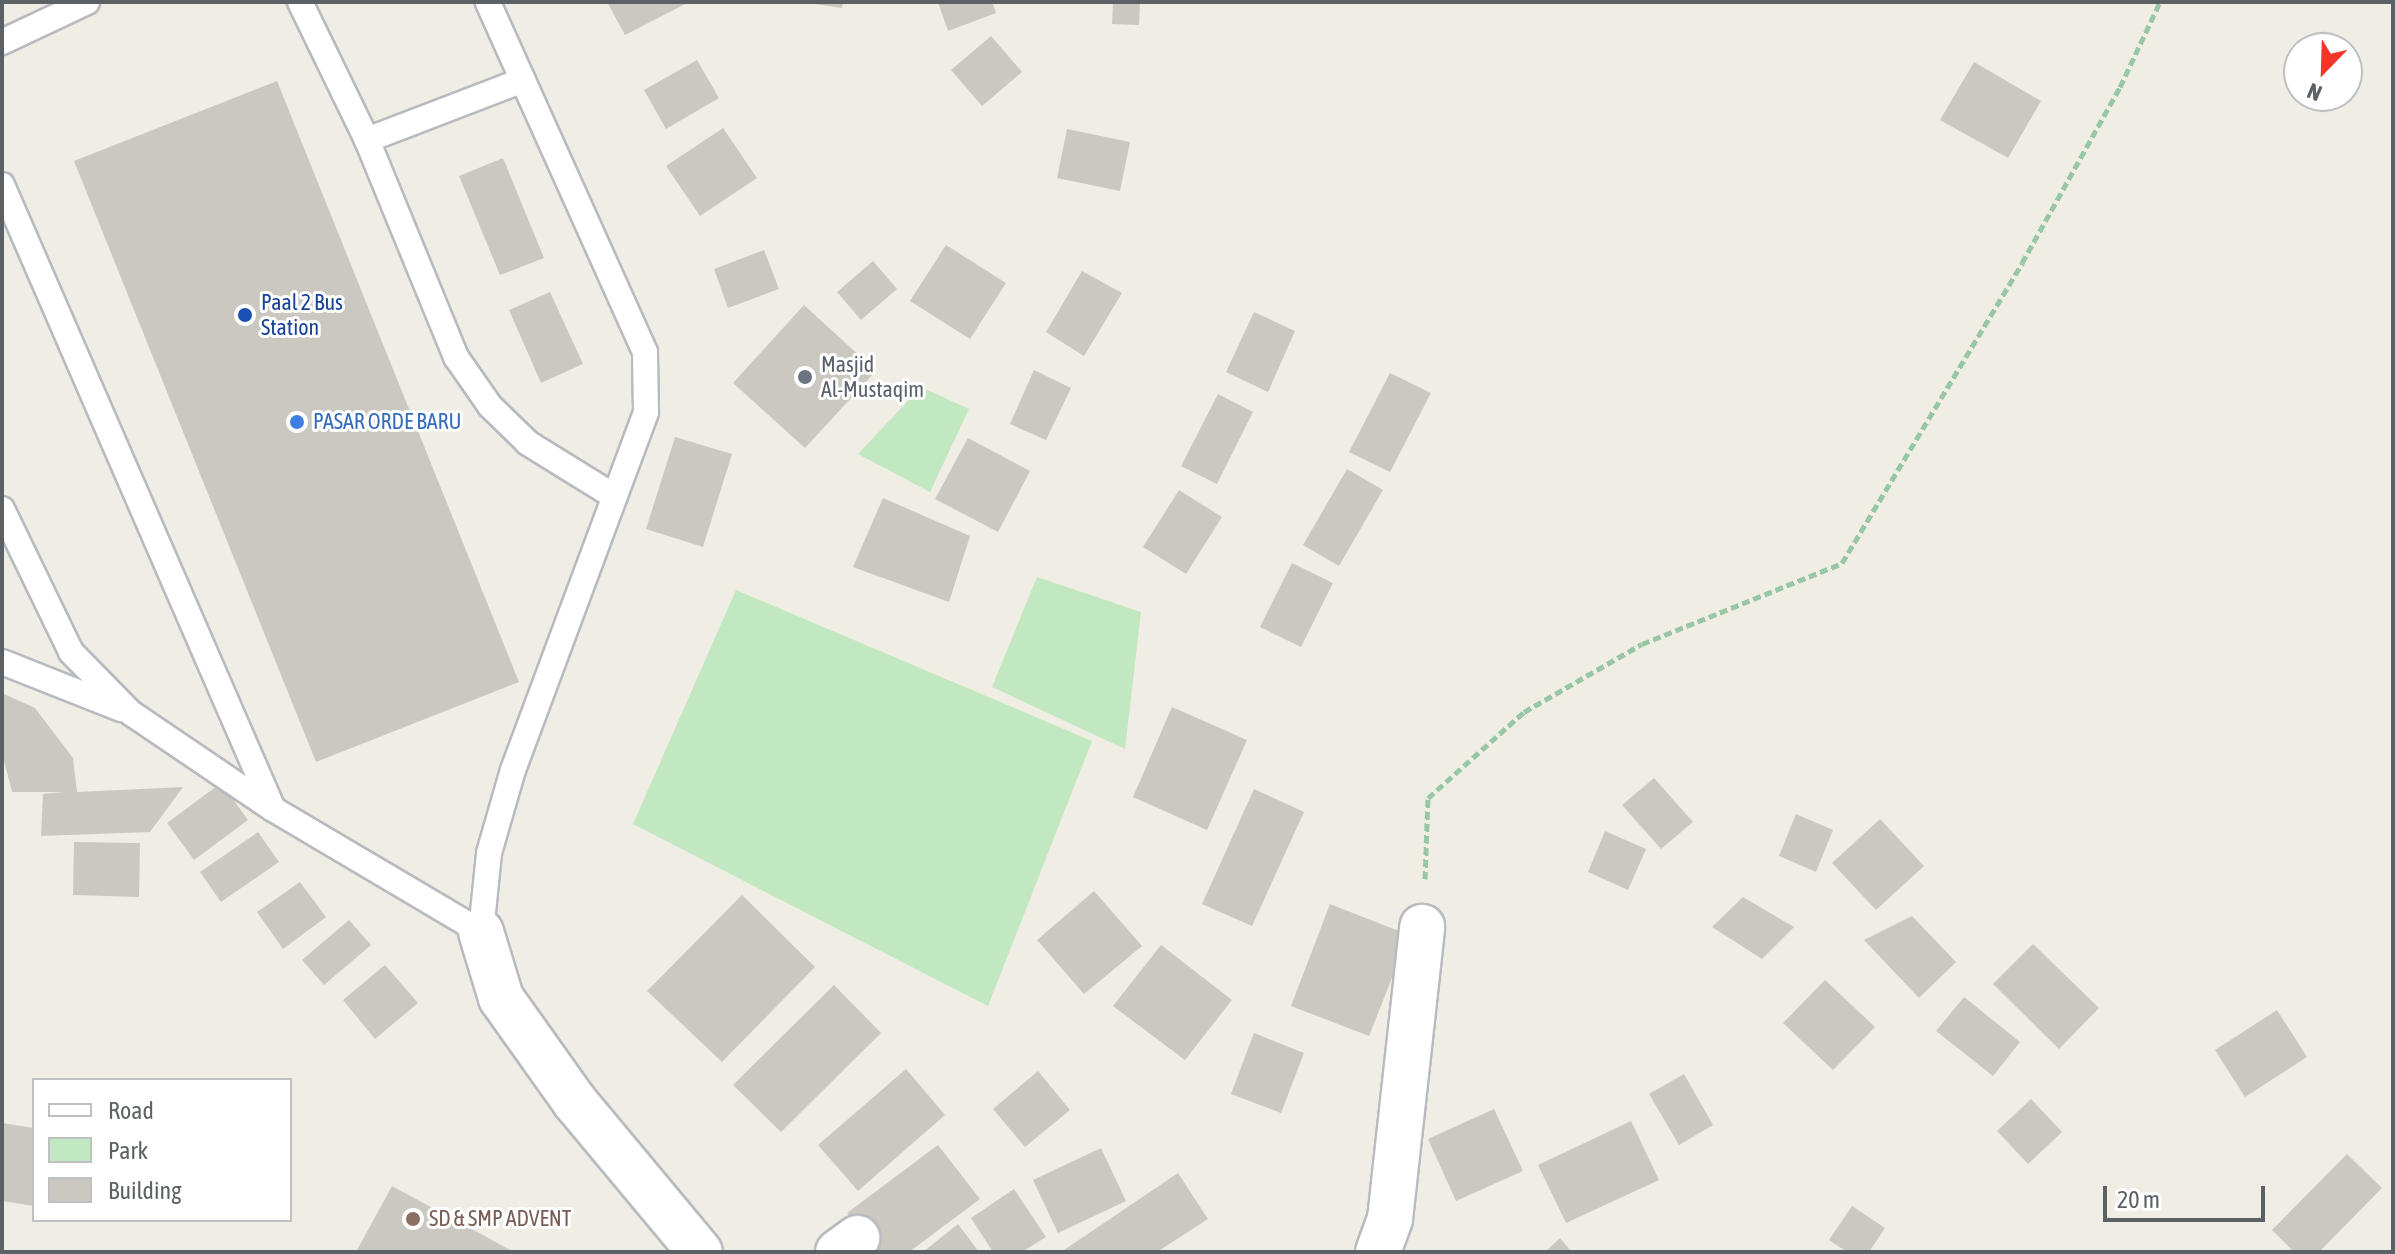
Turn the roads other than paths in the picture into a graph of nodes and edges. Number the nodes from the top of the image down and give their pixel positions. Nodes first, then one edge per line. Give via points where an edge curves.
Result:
1 (87, 2) edge
2 (300, 2) edge
3 (488, 2) edge
4 (2, 42) edge
5 (523, 80) junction
6 (367, 140) junction
7 (2, 185) edge
8 (615, 497) junction
9 (2, 509) edge
10 (2, 662) edge
11 (131, 713) junction
12 (273, 809) junction
13 (1422, 927) road end
14 (481, 932) junction
15 (700, 1252) edge
16 (1378, 1252) edge

1 - 4 lane
2 - 6 lane
3 - 5 lane
5 - 6 lane
5 - 8 lane via 645,352 646,412
6 - 8 lane via 465,369 490,406 528,443
7 - 12 lane
8 - 14 lane via 513,770 489,853
9 - 11 lane via 71,652
10 - 11 lane
11 - 12 lane
12 - 14 lane
13 - 16 street via 1390,1219
14 - 15 street via 501,998 575,1102

